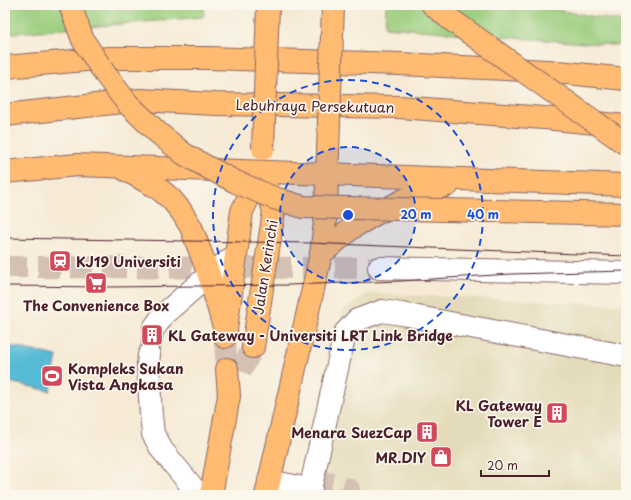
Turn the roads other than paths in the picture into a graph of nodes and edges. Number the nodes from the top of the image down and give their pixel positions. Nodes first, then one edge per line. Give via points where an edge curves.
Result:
1 (70, 5) edge
2 (268, 5) edge
3 (333, 5) edge
4 (434, 5) edge
5 (5, 67) edge
6 (626, 79) edge
7 (5, 115) edge
8 (626, 126) edge
9 (626, 144) edge
10 (119, 167) junction
11 (5, 172) edge
12 (262, 172) junction
13 (327, 174) junction
14 (469, 179) junction
15 (626, 185) edge
16 (626, 214) edge
17 (321, 254) junction
18 (236, 255) junction
19 (379, 268) tunnel mouth
20 (626, 273) edge
21 (209, 276) junction
22 (154, 328) tunnel mouth
23 (253, 347) tunnel mouth
24 (149, 355) tunnel mouth
25 (626, 356) edge
26 (234, 370) tunnel mouth
27 (268, 488) edge
28 (310, 492) edge
29 (199, 495) edge
30 (211, 495) edge

1 - 16 main road, bridge via 83,40 105,74 128,104 157,132 184,154 236,182 274,198 303,207
2 - 12 main road, bridge
3 - 13 main road, bridge
4 - 9 main road, bridge via 450,20
5 - 6 main road via 109,58 208,58 509,69
7 - 8 main road, Lebuhraya Persekutuan via 140,100 399,107
10 - 11 main road via 77,164
10 - 12 main road
10 - 21 main road via 158,188 181,211 191,227
12 - 13 main road
12 - 18 main road, Jalan Kerinchi via 242,211
12 - 23 main road, Jalan Kerinchi via 274,211
13 - 14 main road
13 - 17 main road
14 - 15 main road
14 - 17 main road via 416,194 374,214 353,227
17 - 27 main road
18 - 21 lane
18 - 21 main road, Jalan Kerinchi via 225,338
19 - 20 lane
21 - 22 lane via 164,314
24 - 29 lane via 153,434 162,450
25 - 28 lane via 382,311 357,320 345,333
26 - 30 main road
27 - 28 lane via 299,488

